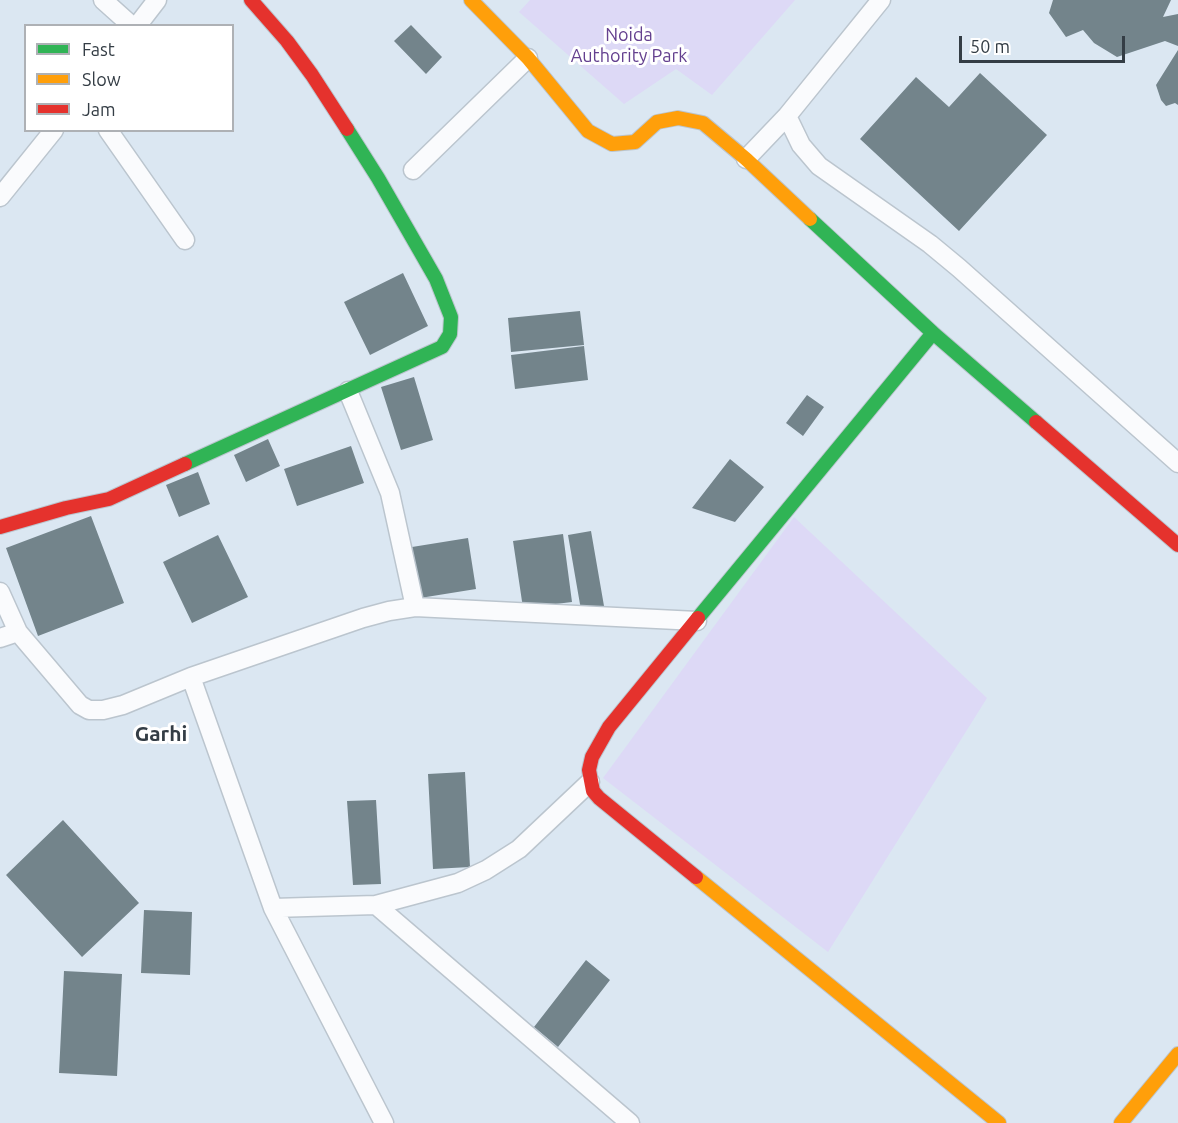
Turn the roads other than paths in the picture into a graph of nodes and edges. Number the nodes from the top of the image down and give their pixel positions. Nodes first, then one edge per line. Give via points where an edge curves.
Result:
1 (103, 0) edge
2 (157, 0) edge
3 (251, 0) edge
4 (471, 0) edge
5 (881, 0) edge
6 (130, 24) edge
7 (139, 24) edge
8 (528, 58) junction
9 (787, 116) junction
10 (52, 132) edge
11 (109, 132) edge
12 (746, 159) junction
13 (413, 170) dead end
14 (0, 197) edge
15 (185, 240) dead end
16 (933, 333) junction
17 (348, 390) junction
18 (1178, 463) edge
19 (0, 527) edge
20 (1178, 545) edge
21 (0, 592) edge
22 (415, 607) junction
23 (697, 621) junction
24 (18, 632) junction
25 (0, 638) edge
26 (191, 677) junction
27 (590, 782) junction
28 (376, 905) junction
29 (273, 908) junction
30 (1178, 1054) edge
31 (384, 1123) edge
32 (630, 1123) edge
33 (999, 1123) edge
34 (1121, 1123) edge

1 - 6 street
2 - 7 street
3 - 17 street via 287,40 378,177 436,279 451,317 450,334 442,347
4 - 8 street
5 - 9 street
8 - 12 street via 588,131 612,144 635,142 657,122 678,118 703,123
8 - 13 street
9 - 12 street
9 - 18 street via 801,145 819,166 930,244
10 - 14 street
11 - 15 street
12 - 16 street
16 - 20 street
16 - 23 street
17 - 19 street via 109,499
17 - 22 street via 390,493
21 - 24 street
22 - 23 street
22 - 26 street via 363,618
23 - 27 street via 609,727 592,757
24 - 25 street
24 - 26 street via 80,705 89,710 103,711 123,705
26 - 29 street
27 - 28 street via 519,849 486,870 458,883
27 - 33 street via 599,798
28 - 29 street
28 - 32 street
29 - 31 street
30 - 34 street

